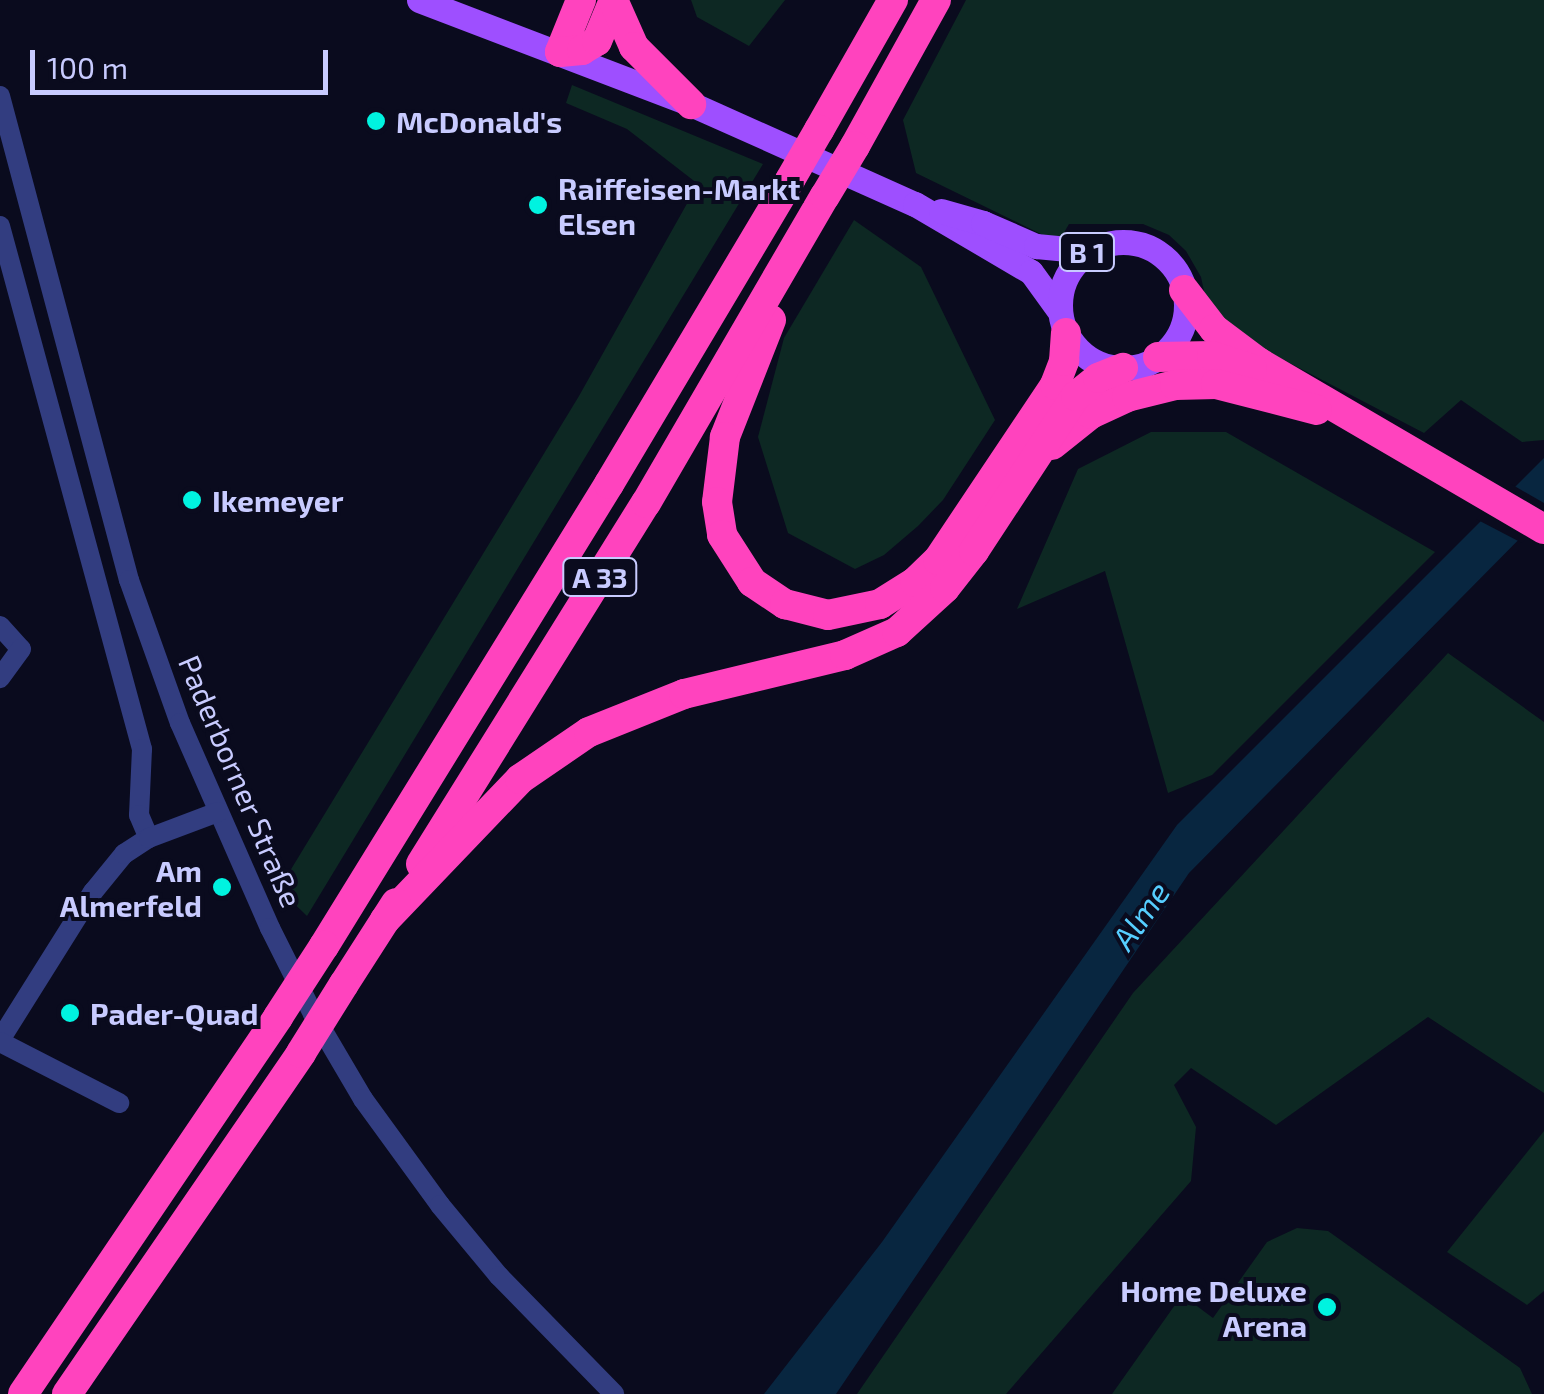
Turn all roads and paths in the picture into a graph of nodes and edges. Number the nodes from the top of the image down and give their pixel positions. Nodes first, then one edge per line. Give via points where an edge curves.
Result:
1 (419, 0) edge
2 (581, 0) edge
3 (893, 0) edge
4 (936, 0) edge
5 (614, 1) edge
6 (560, 52) junction
7 (0, 96) edge
8 (691, 104) junction
9 (915, 204) junction
10 (0, 226) edge
11 (806, 229) junction
12 (1089, 251) junction
13 (1184, 290) junction
14 (1063, 322) junction
15 (1158, 358) junction
16 (1123, 368) junction
17 (1297, 386) junction
18 (1356, 421) junction
19 (1032, 464) junction
20 (1544, 529) edge
21 (0, 626) edge
22 (0, 678) edge
23 (218, 812) junction
24 (149, 838) junction
25 (385, 920) junction
26 (0, 1041) edge
27 (120, 1103) dead end
28 (23, 1394) edge
29 (68, 1394) edge
30 (614, 1394) edge

1 - 6 main road
2 - 6 highway
3 - 28 highway, A 33, bridge via 551,581 324,946
4 - 11 highway, A 33, bridge
5 - 6 highway via 597,42
5 - 8 highway via 634,47
6 - 8 main road, B 1
7 - 23 street, Paderborner Straße via 129,580
8 - 9 main road, B 1
9 - 12 main road, B 1 via 1036,246
9 - 14 main road, B 1 via 1030,272
10 - 24 street via 142,749 139,815
11 - 14 highway via 725,437 717,502 722,535 737,565 770,595 800,610 840,616 868,608 938,560 1055,385 1064,361
11 - 25 highway, A 33 via 646,503
12 - 13 main road, B 1 via 1119,242 1150,247 1174,267
12 - 14 main road, B 1 via 1064,280
13 - 15 main road via 1183,326
13 - 17 highway, B 1 via 1214,330
14 - 16 main road, B 1 via 1088,358
15 - 16 main road, B 1
15 - 17 highway, B 1 via 1212,356
16 - 19 highway via 1076,396
17 - 18 highway, B 1
18 - 19 highway via 1216,384 1175,386 1092,414
18 - 20 highway, B 1
19 - 25 highway via 954,576 897,632 845,655 684,694 589,732 520,780
21 - 22 street via 21,649
23 - 24 street
23 - 30 street, Paderborner Straße via 312,1014 363,1098 499,1276
24 - 26 street via 124,854 92,892
25 - 29 highway, A 33, bridge
26 - 27 street

